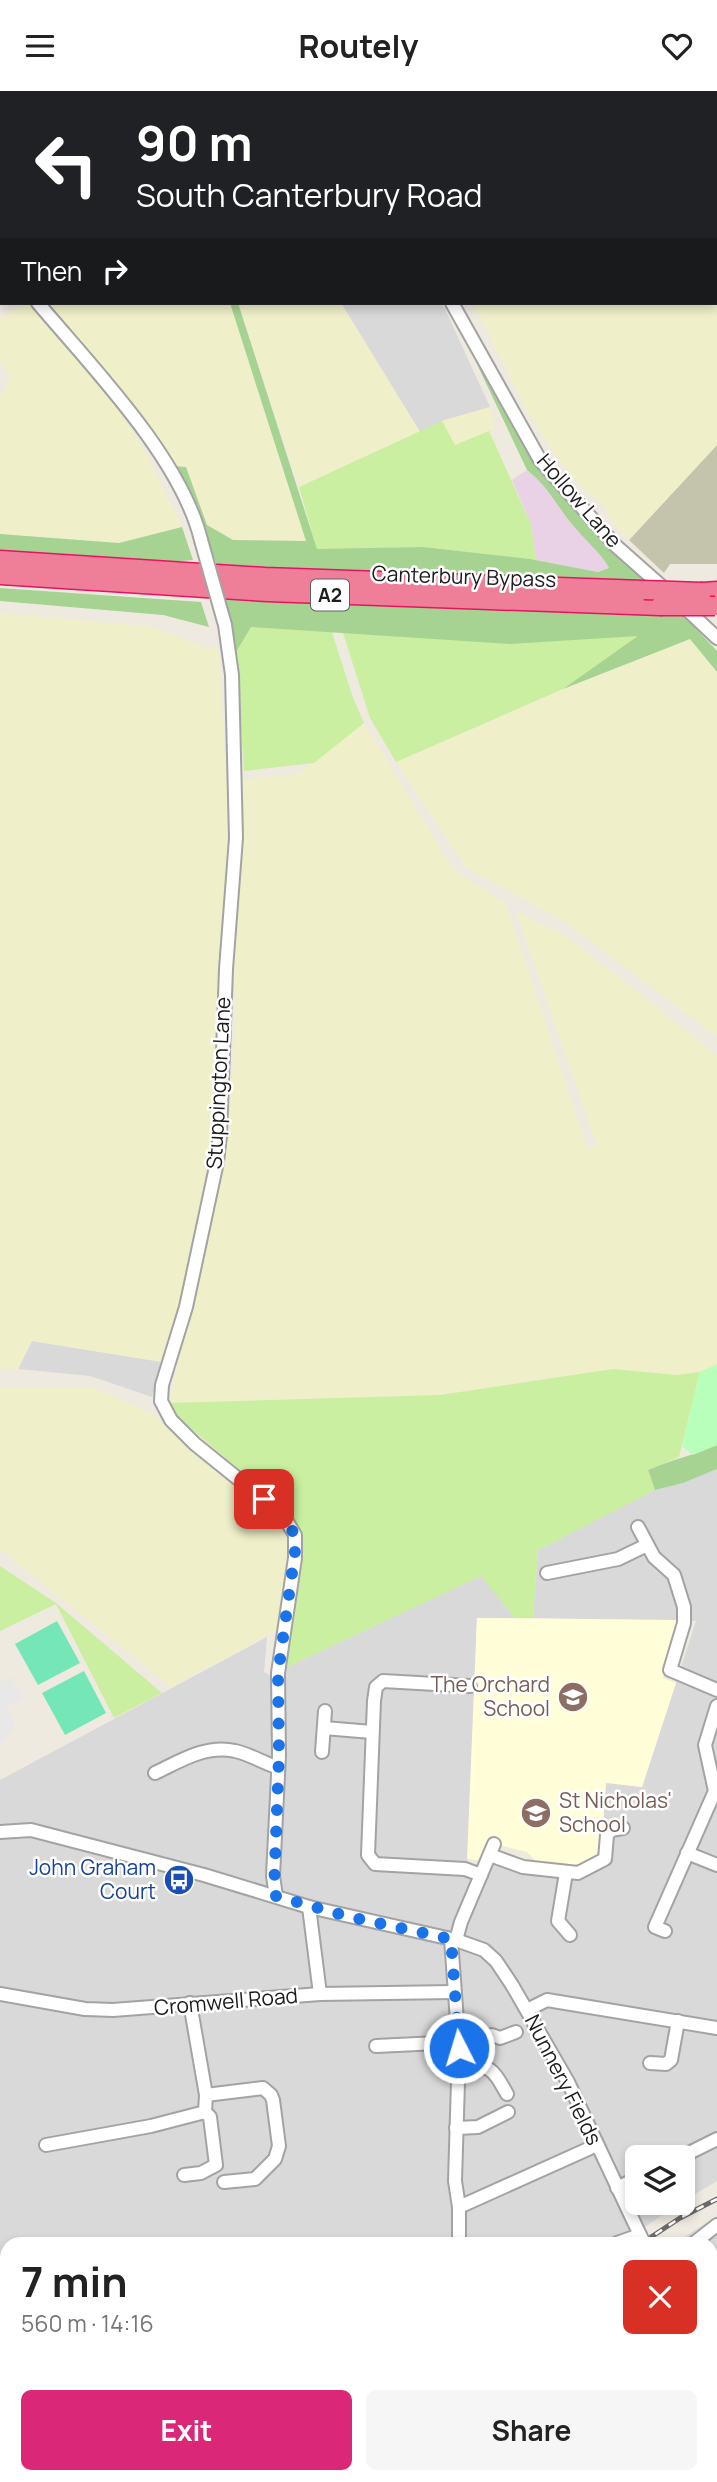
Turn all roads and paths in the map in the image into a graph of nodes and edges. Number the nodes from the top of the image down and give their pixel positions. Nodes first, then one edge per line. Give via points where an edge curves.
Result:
1 (40, 305) edge
2 (453, 305) edge
3 (0, 561) edge
4 (0, 575) edge
5 (713, 599) edge
6 (717, 638) edge
7 (638, 1527) dead end
8 (647, 1545) junction
9 (547, 1573) dead end
10 (470, 1687) dead end
11 (717, 1690) edge
12 (717, 1706) edge
13 (325, 1711) dead end
14 (324, 1728) junction
15 (372, 1732) junction
16 (322, 1752) dead end
17 (277, 1767) junction
18 (160, 1768) dead end
19 (715, 1779) edge
20 (623, 1828) dead end
21 (0, 1832) edge
22 (687, 1853) junction
23 (717, 1865) edge
24 (566, 1873) junction
25 (481, 1875) junction
26 (276, 1896) junction
27 (309, 1907) junction
28 (664, 1931) dead end
29 (570, 1935) dead end
30 (453, 1939) junction
31 (454, 1992) junction
32 (0, 1994) edge
33 (320, 1994) junction
34 (190, 2003) junction
35 (527, 2010) junction
36 (678, 2021) junction
37 (717, 2028) edge
38 (516, 2032) dead end
39 (459, 2042) junction
40 (376, 2046) dead end
41 (458, 2066) junction
42 (477, 2066) junction
43 (655, 2067) dead end
44 (507, 2094) dead end
45 (206, 2095) junction
46 (205, 2112) junction
47 (508, 2112) dead end
48 (456, 2127) junction
49 (53, 2139) dead end
50 (717, 2139) edge
51 (597, 2145) junction
52 (695, 2150) edge
53 (184, 2175) dead end
54 (232, 2177) dead end
55 (625, 2184) edge
56 (617, 2188) junction
57 (459, 2207) junction
58 (717, 2225) edge
59 (458, 2237) edge
60 (641, 2237) edge
61 (702, 2237) edge

1 - 17 street, Stuppington Lane, bridge via 132,414 162,457 187,501 225,625 232,675 236,838 220,1135 186,1307 161,1401 171,1420 195,1444 291,1526 296,1544 279,1667
2 - 6 street, Hollow Lane via 540,460 615,546
3 - 5 highway, Canterbury Bypass / A2, bridge via 291,578 644,590
4 - 5 highway, Canterbury Bypass / A2, bridge via 268,592 660,606
7 - 8 street
8 - 9 street via 575,1574
8 - 11 street via 674,1575 686,1612 670,1670
10 - 15 street via 383,1681 374,1693
12 - 19 street via 705,1745
13 - 14 street
14 - 15 street
14 - 16 street
15 - 25 street via 371,1861 465,1869
17 - 18 street via 223,1749 204,1751
17 - 26 street, Stuppington Lane
19 - 22 street via 715,1791
20 - 24 street via 607,1835 609,1863
21 - 26 street, Nunnery Fields via 31,1830
22 - 23 street
22 - 28 street via 655,1927
24 - 25 street via 523,1867 492,1850
24 - 29 street via 558,1921
25 - 30 street
26 - 27 street, Nunnery Fields
27 - 30 street, Nunnery Fields
27 - 33 street
30 - 31 street
30 - 35 street, Nunnery Fields via 489,1954
31 - 33 street, Cromwell Road
31 - 39 street
32 - 34 street, Cromwell Road via 85,2009
33 - 34 street, Cromwell Road
34 - 45 street
35 - 36 street via 547,2000
35 - 51 street, Nunnery Fields
36 - 37 street
36 - 43 street via 671,2060
38 - 42 street via 487,2039 486,2052
39 - 40 street
39 - 41 street
41 - 42 street
41 - 48 street
42 - 44 street via 494,2072
45 - 46 street
45 - 54 street via 262,2088 273,2100 278,2153 259,2177
46 - 49 street via 151,2126
46 - 53 street via 210,2117 216,2165
47 - 48 street via 478,2127
48 - 57 street
50 - 52 street
51 - 56 street, Nunnery Fields
51 - 57 street
55 - 56 street
56 - 60 street, Nunnery Fields
57 - 59 street
58 - 61 street

